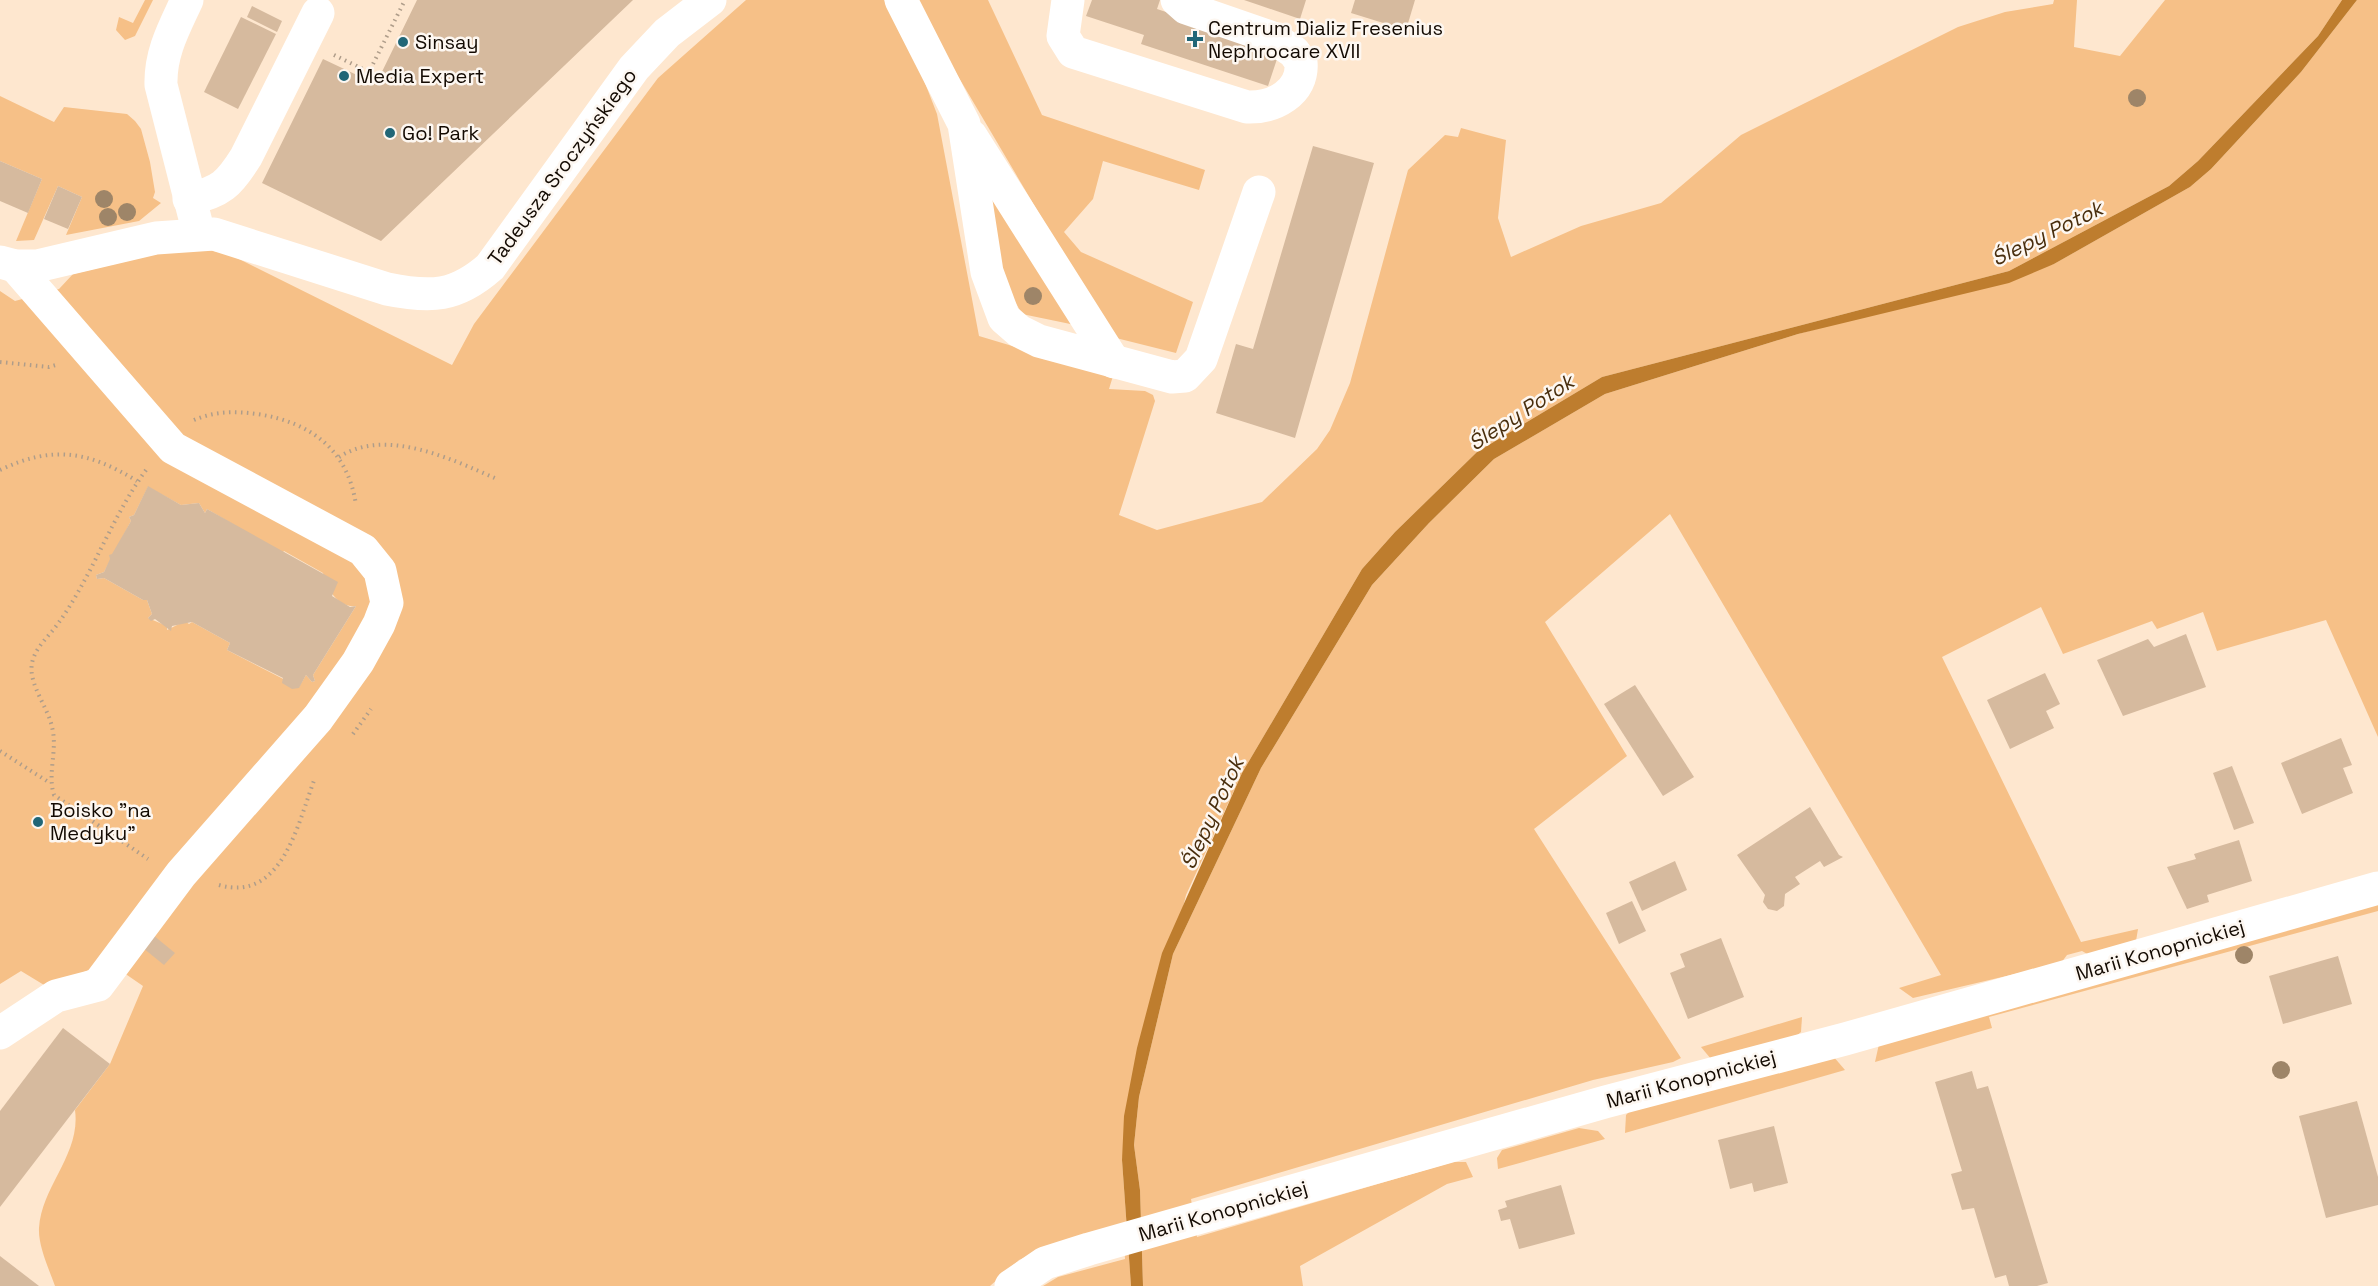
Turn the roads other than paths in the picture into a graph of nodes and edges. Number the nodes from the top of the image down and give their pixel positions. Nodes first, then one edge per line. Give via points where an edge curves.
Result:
1 (187, 0) edge
2 (710, 0) edge
3 (901, 0) edge
4 (1068, 0) edge
5 (1177, 0) edge
6 (318, 13) dead end
7 (964, 124) junction
8 (1259, 192) dead end
9 (189, 199) junction
10 (200, 234) junction
11 (7, 264) edge
12 (1114, 362) junction
13 (2378, 888) edge
14 (0, 1033) edge
15 (1011, 1286) edge

1 - 9 street via 167,43 160,73
2 - 10 street, Tadeusza Sroczyńskiego via 642,59 490,267 456,291 411,294 387,289 237,239
3 - 7 street
4 - 5 street via 1062,26 1073,52 1247,106 1272,105 1299,81 1301,62 1283,44 1186,8
6 - 9 street via 232,178 221,189
7 - 12 street
7 - 12 street via 987,272 1004,318 1039,341
8 - 12 street via 1201,358 1194,368 1185,376 1172,377
9 - 10 street
10 - 11 street, Tadeusza Sroczyńskiego via 128,244 37,266
11 - 14 street, Tadeusza Sroczyńskiego via 182,455 363,550 380,571 387,603 358,662 318,718 181,874 98,985 56,996
13 - 15 street, Marii Konopnickiej via 1375,1167 1046,1263

